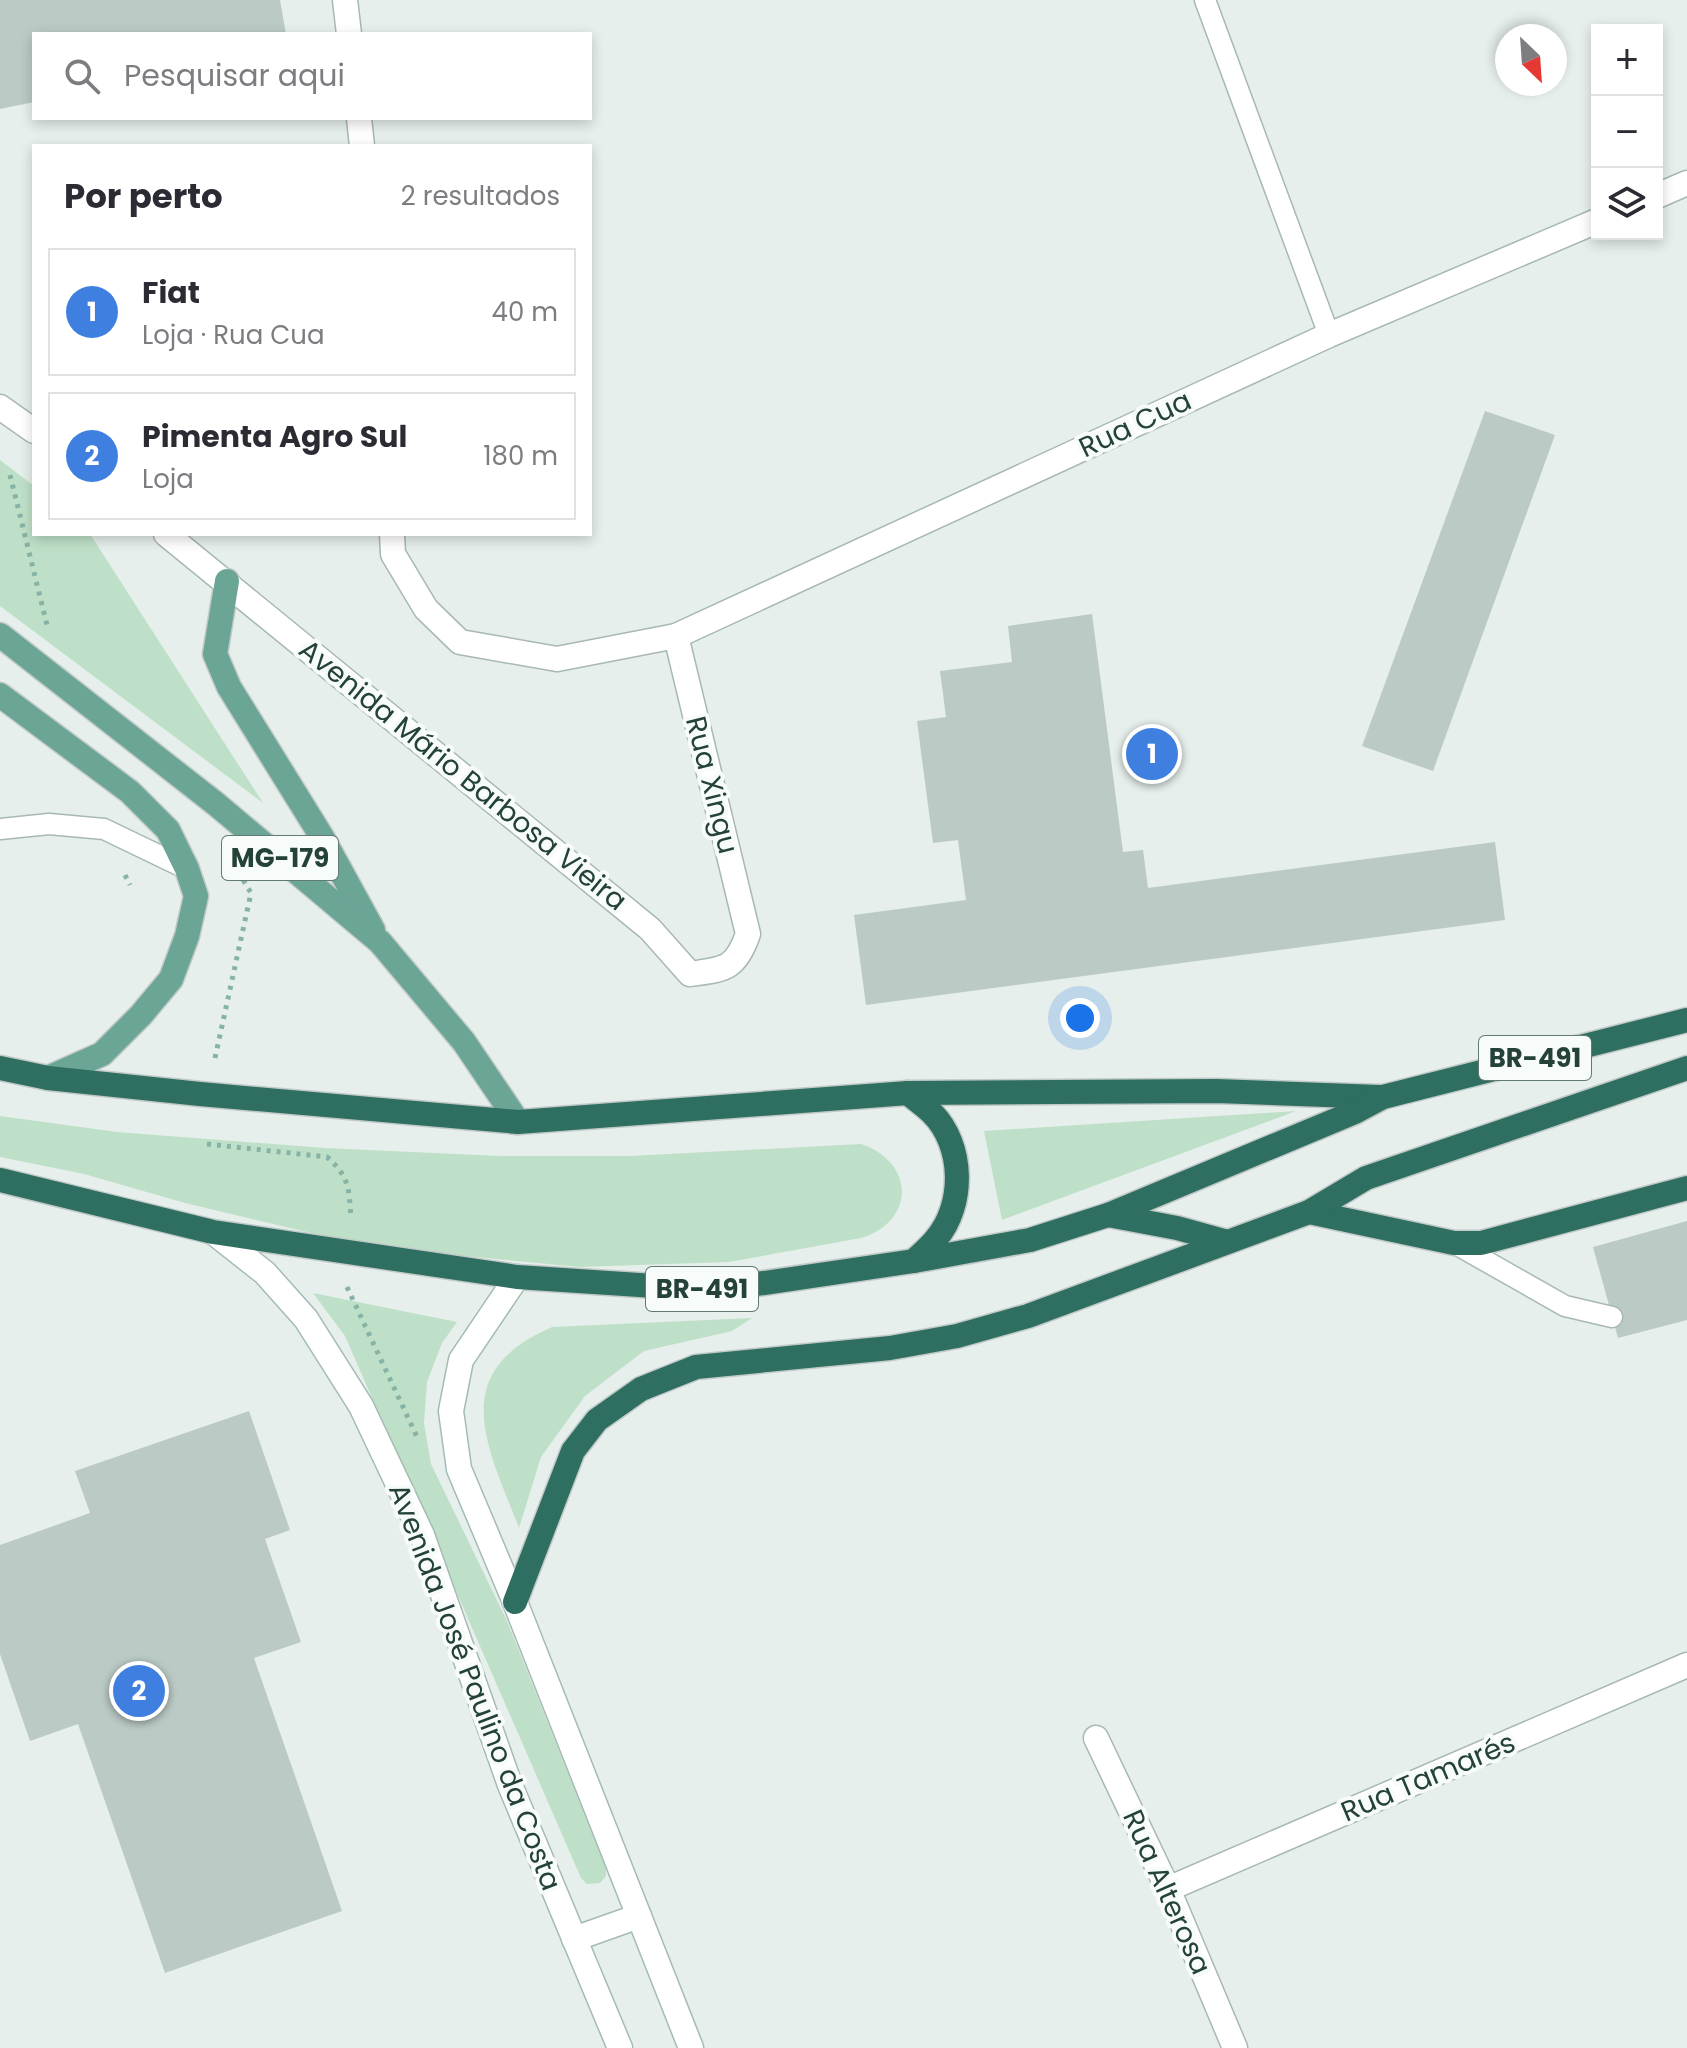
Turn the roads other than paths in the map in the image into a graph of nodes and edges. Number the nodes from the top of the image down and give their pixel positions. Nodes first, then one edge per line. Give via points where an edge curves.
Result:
1 (345, 0) edge
2 (1205, 0) edge
3 (349, 32) edge
4 (359, 120) edge
5 (362, 144) edge
6 (1687, 183) edge
7 (1663, 193) edge
8 (1591, 224) edge
9 (1329, 335) junction
10 (0, 407) edge
11 (32, 430) edge
12 (169, 536) edge
13 (392, 536) edge
14 (227, 581) junction
15 (0, 635) edge
16 (676, 636) junction
17 (0, 695) edge
18 (0, 829) edge
19 (187, 869) junction
20 (748, 934) joint
21 (380, 942) junction
22 (1687, 1020) edge
23 (0, 1068) edge
24 (1687, 1068) edge
25 (48, 1078) junction
26 (908, 1093) junction
27 (1383, 1097) junction
28 (518, 1122) junction
29 (0, 1180) edge
30 (1687, 1188) edge
31 (1309, 1212) junction
32 (1108, 1215) junction
33 (213, 1232) junction
34 (1224, 1241) junction
35 (1454, 1243) junction
36 (914, 1261) junction
37 (517, 1277) junction
38 (1612, 1317) dead end
39 (515, 1602) junction
40 (1687, 1665) edge
41 (1096, 1738) dead end
42 (1168, 1889) junction
43 (639, 1916) junction
44 (574, 1939) junction
45 (620, 2048) edge
46 (691, 2048) edge
47 (1235, 2048) edge

1 - 3 street
2 - 9 lane
4 - 5 street
6 - 7 street
8 - 9 street, Rua Cua
9 - 16 street, Rua Cua
10 - 11 street
12 - 14 street, Avenida Mário Barbosa Vieira
13 - 16 street, Rua Cua via 393,554 426,609 460,642 557,659
14 - 20 street, Avenida Mário Barbosa Vieira via 650,929 690,974 726,969 740,955
14 - 21 main road via 215,654 229,687
15 - 21 main road, MG-179 via 216,804
16 - 20 street, Rua Xingu
17 - 19 main road, MG-179 via 130,792 168,830
18 - 19 lane via 49,824 104,829
19 - 25 main road, MG-179 via 196,896 171,979 102,1054
21 - 28 main road, MG-179 via 464,1042
22 - 27 highway, BR-491
23 - 25 highway, BR-491
24 - 31 highway via 1366,1178
25 - 28 highway, BR-491
26 - 27 highway, BR-491 via 1216,1091
26 - 28 highway, BR-491
26 - 36 highway via 934,1114 951,1143 958,1175 953,1208 938,1238
27 - 32 highway, BR-491
29 - 33 highway, BR-491
30 - 35 highway via 1481,1243
31 - 34 highway
31 - 35 highway
32 - 34 highway
32 - 36 highway, BR-491 via 1030,1240
33 - 37 highway, BR-491
33 - 44 street, Avenida José Paulino da Costa via 265,1273 306,1319 361,1406 422,1535 510,1785
34 - 39 highway via 1028,1316 957,1336 890,1348 696,1367 641,1389 597,1420 573,1451
35 - 38 lane via 1565,1306
36 - 37 highway, BR-491 via 716,1290
37 - 39 street via 461,1360 451,1411 459,1469
39 - 43 street
40 - 42 street, Rua Tamarés
41 - 42 street, Rua Alterosa
42 - 47 street, Rua Alterosa
43 - 44 street
43 - 46 street
44 - 45 street, Avenida José Paulino da Costa

